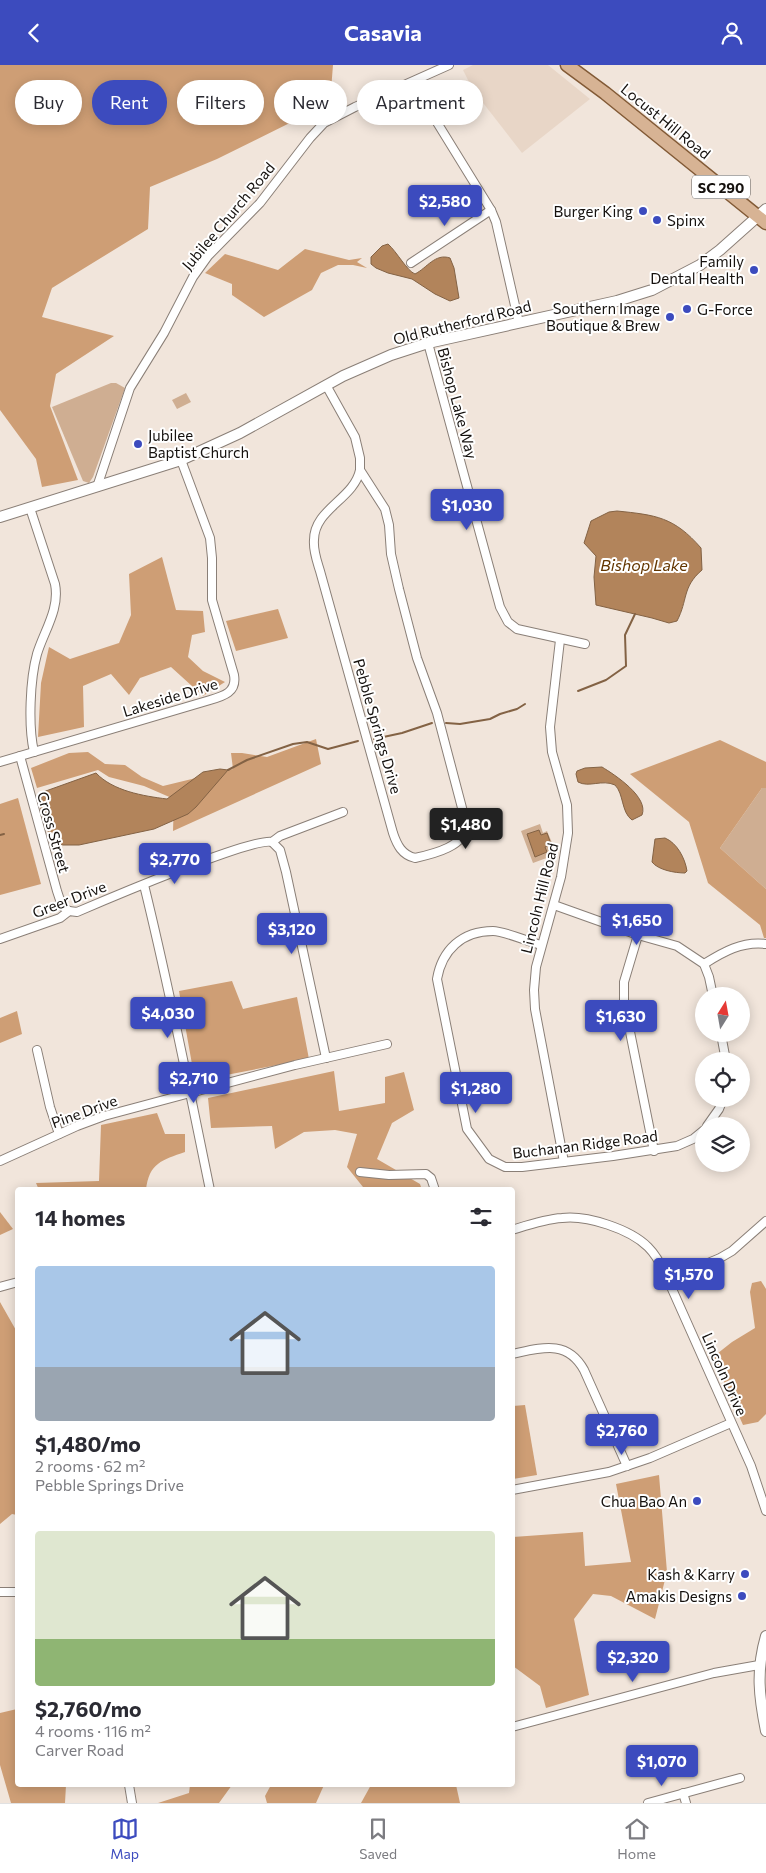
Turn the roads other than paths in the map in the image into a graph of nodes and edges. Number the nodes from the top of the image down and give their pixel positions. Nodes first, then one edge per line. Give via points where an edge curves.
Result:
1 (449, 65) edge
2 (567, 65) edge
3 (439, 125) edge
4 (491, 210) junction
5 (763, 216) edge
6 (411, 263) dead end
7 (519, 323) junction
8 (428, 343) junction
9 (326, 385) junction
10 (181, 460) junction
11 (360, 470) junction
12 (97, 487) junction
13 (30, 508) junction
14 (0, 517) edge
15 (560, 640) junction
16 (585, 644) dead end
17 (34, 751) junction
18 (20, 756) junction
19 (0, 762) edge
20 (343, 813) dead end
21 (272, 842) junction
22 (144, 885) junction
23 (554, 905) junction
24 (69, 911) junction
25 (638, 935) junction
26 (0, 939) edge
27 (766, 944) edge
28 (541, 945) junction
29 (704, 964) junction
30 (712, 987) edge
31 (387, 1044) dead end
32 (37, 1050) dead end
33 (326, 1058) junction
34 (190, 1093) junction
35 (59, 1134) junction
36 (695, 1137) edge
37 (654, 1151) junction
38 (0, 1161) edge
39 (564, 1162) junction
40 (360, 1172) dead end
41 (209, 1187) edge
42 (433, 1187) edge
43 (766, 1221) edge
44 (515, 1228) edge
45 (668, 1280) junction
46 (15, 1283) edge
47 (0, 1287) edge
48 (515, 1353) edge
49 (731, 1423) junction
50 (628, 1466) junction
51 (515, 1490) edge
52 (766, 1511) edge
53 (0, 1592) edge
54 (15, 1593) edge
55 (766, 1636) edge
56 (759, 1665) junction
57 (515, 1726) edge
58 (766, 1731) edge
59 (740, 1779) dead end
60 (128, 1787) edge
61 (683, 1793) junction
62 (132, 1803) edge
63 (648, 1803) edge
64 (686, 1803) edge

1 - 12 street, Jubilee Church Road via 324,123 260,203 208,256 130,388
2 - 5 main road, Locust Hill Road / SC 290
3 - 4 street
4 - 6 street
4 - 7 street
5 - 7 street, Old Rutherford Road via 700,265 652,290
7 - 8 street, Old Rutherford Road
8 - 9 street, Old Rutherford Road via 375,361
8 - 15 street, Bishop Lake Way via 500,607 508,622 517,629
9 - 10 street, Old Rutherford Road via 240,433
9 - 11 street, Pebble Springs Drive via 355,437
10 - 12 street, Old Rutherford Road
10 - 17 street, Lakeside Drive via 210,538 212,600 234,675 234,686 227,694 210,700
11 - 11 street, Pebble Springs Drive via 354,485 322,518 314,542 392,833 403,853 415,858 458,842 466,833 466,823 399,589 387,514
12 - 13 street, Old Rutherford Road
13 - 14 street, Old Rutherford Road
13 - 17 street via 57,595 34,668 31,737
15 - 16 street, Bishop Lake Way
15 - 23 street, Lincoln Hill Road via 550,727 552,752 567,805 568,833
17 - 18 street, Lakeside Drive
18 - 19 street, Lakeside Drive
18 - 24 street, Cross Street via 57,891 62,906
20 - 21 street, Greer Drive via 280,836
21 - 22 street, Greer Drive via 240,849
21 - 33 street via 280,850 286,872
22 - 24 street, Greer Drive via 77,912
22 - 34 street
23 - 25 street
23 - 28 street, Lincoln Hill Road
24 - 26 street, Greer Drive via 60,918
25 - 29 street via 677,946
25 - 37 street via 624,982 624,1002
27 - 29 street via 753,943 728,949
28 - 39 street, Lincoln Hill Road via 536,967 535,1009
28 - 39 street, Buchanan Ridge Road via 494,931 477,933 459,939 448,951 439,966 437,979 467,1129 478,1146 489,1159 505,1167
29 - 30 street
31 - 33 street, Pine Drive
32 - 35 street
33 - 34 street, Pine Drive
34 - 35 street, Pine Drive via 104,1116
34 - 41 street
35 - 38 street, Pine Drive
36 - 37 street, Buchanan Ridge Road via 677,1146
37 - 39 street, Buchanan Ridge Road
40 - 42 street via 389,1175 426,1173
43 - 45 street via 720,1259
44 - 45 street, Lincoln Drive via 564,1217 597,1222 626,1232 647,1246
45 - 49 street, Lincoln Drive
46 - 47 street
48 - 50 street via 552,1347 576,1359
49 - 50 street
49 - 52 street, Lincoln Drive via 751,1466
50 - 51 street via 584,1478
53 - 54 street
55 - 56 street
56 - 57 street via 714,1673
56 - 58 street
59 - 61 street
60 - 62 street
61 - 63 street
61 - 64 street

